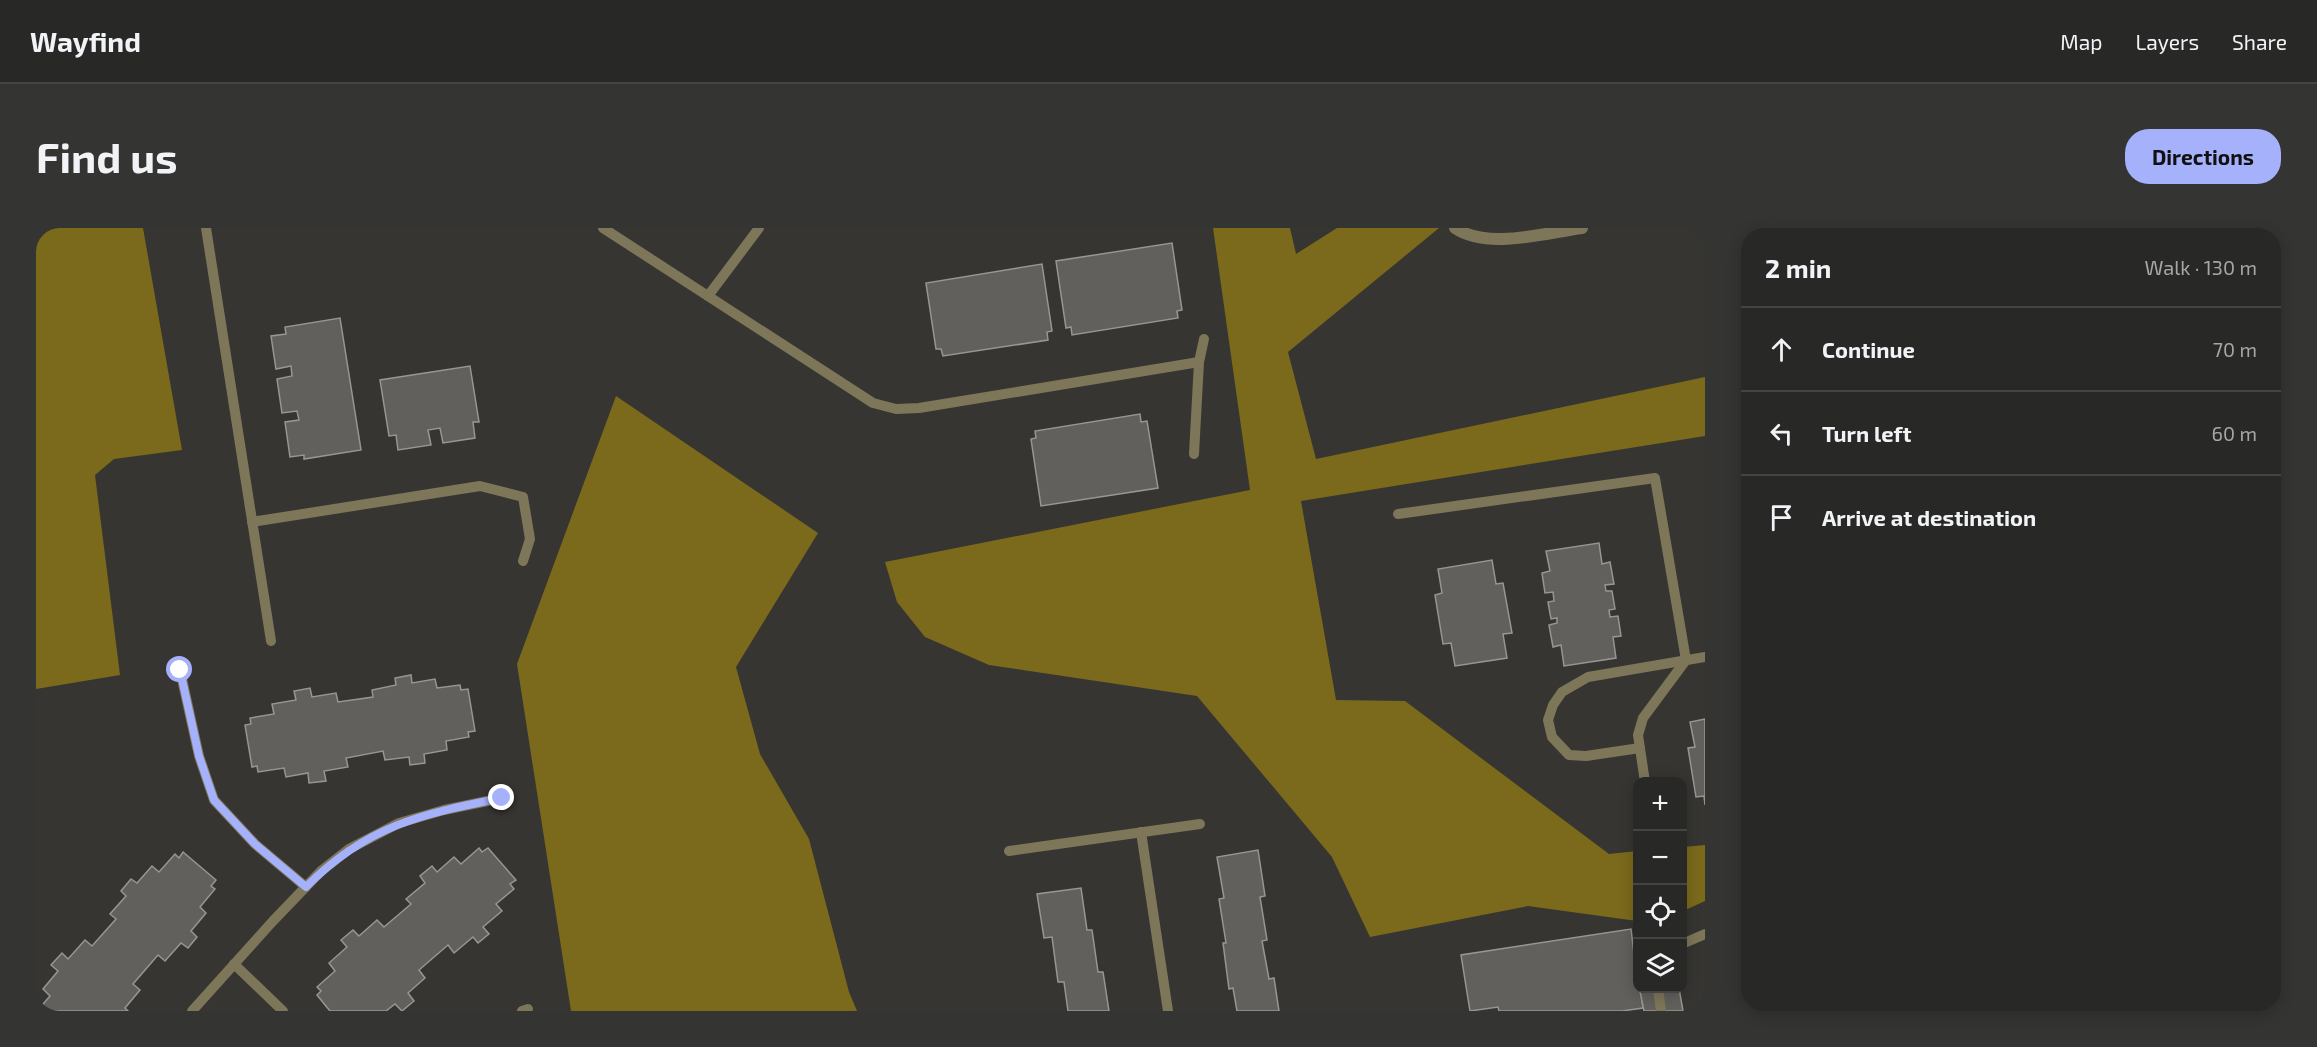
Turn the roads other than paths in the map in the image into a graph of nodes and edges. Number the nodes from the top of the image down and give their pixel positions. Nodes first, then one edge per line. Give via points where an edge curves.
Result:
1 (206, 228) edge
2 (603, 228) edge
3 (759, 228) edge
4 (1455, 228) edge
5 (1582, 228) edge
6 (708, 296) junction
7 (1204, 339) dead end
8 (1199, 362) junction
9 (1194, 453) dead end
10 (1398, 514) dead end
11 (252, 522) junction
12 (523, 561) dead end
13 (271, 641) dead end
14 (1705, 657) edge
15 (1686, 660) junction
16 (180, 670) dead end
17 (1640, 748) junction
18 (1644, 777) edge
19 (502, 798) dead end
20 (1200, 824) dead end
21 (1141, 832) junction
22 (1009, 850) dead end
23 (306, 887) junction
24 (1705, 934) edge
25 (1687, 942) edge
26 (234, 964) junction
27 (1659, 993) edge
28 (192, 1011) edge
29 (283, 1011) edge
30 (1168, 1011) edge
31 (1661, 1011) edge

1 - 11 lane
2 - 6 lane
3 - 6 lane
4 - 5 street via 1480,239 1503,239
6 - 8 lane via 873,403 896,409
7 - 8 lane
8 - 9 lane
10 - 15 lane via 1655,478
11 - 12 lane via 480,486 523,497 530,539
11 - 13 lane
14 - 15 lane
15 - 17 lane via 1643,718 1638,735
15 - 17 lane via 1588,677 1562,692 1553,705 1548,720 1552,737 1569,755
16 - 23 lane via 199,756 214,800 255,844
17 - 18 lane
19 - 23 lane via 399,823 349,849
20 - 21 lane
21 - 22 lane
21 - 30 lane
23 - 26 lane
24 - 25 lane
26 - 28 lane
26 - 29 lane
27 - 31 lane

